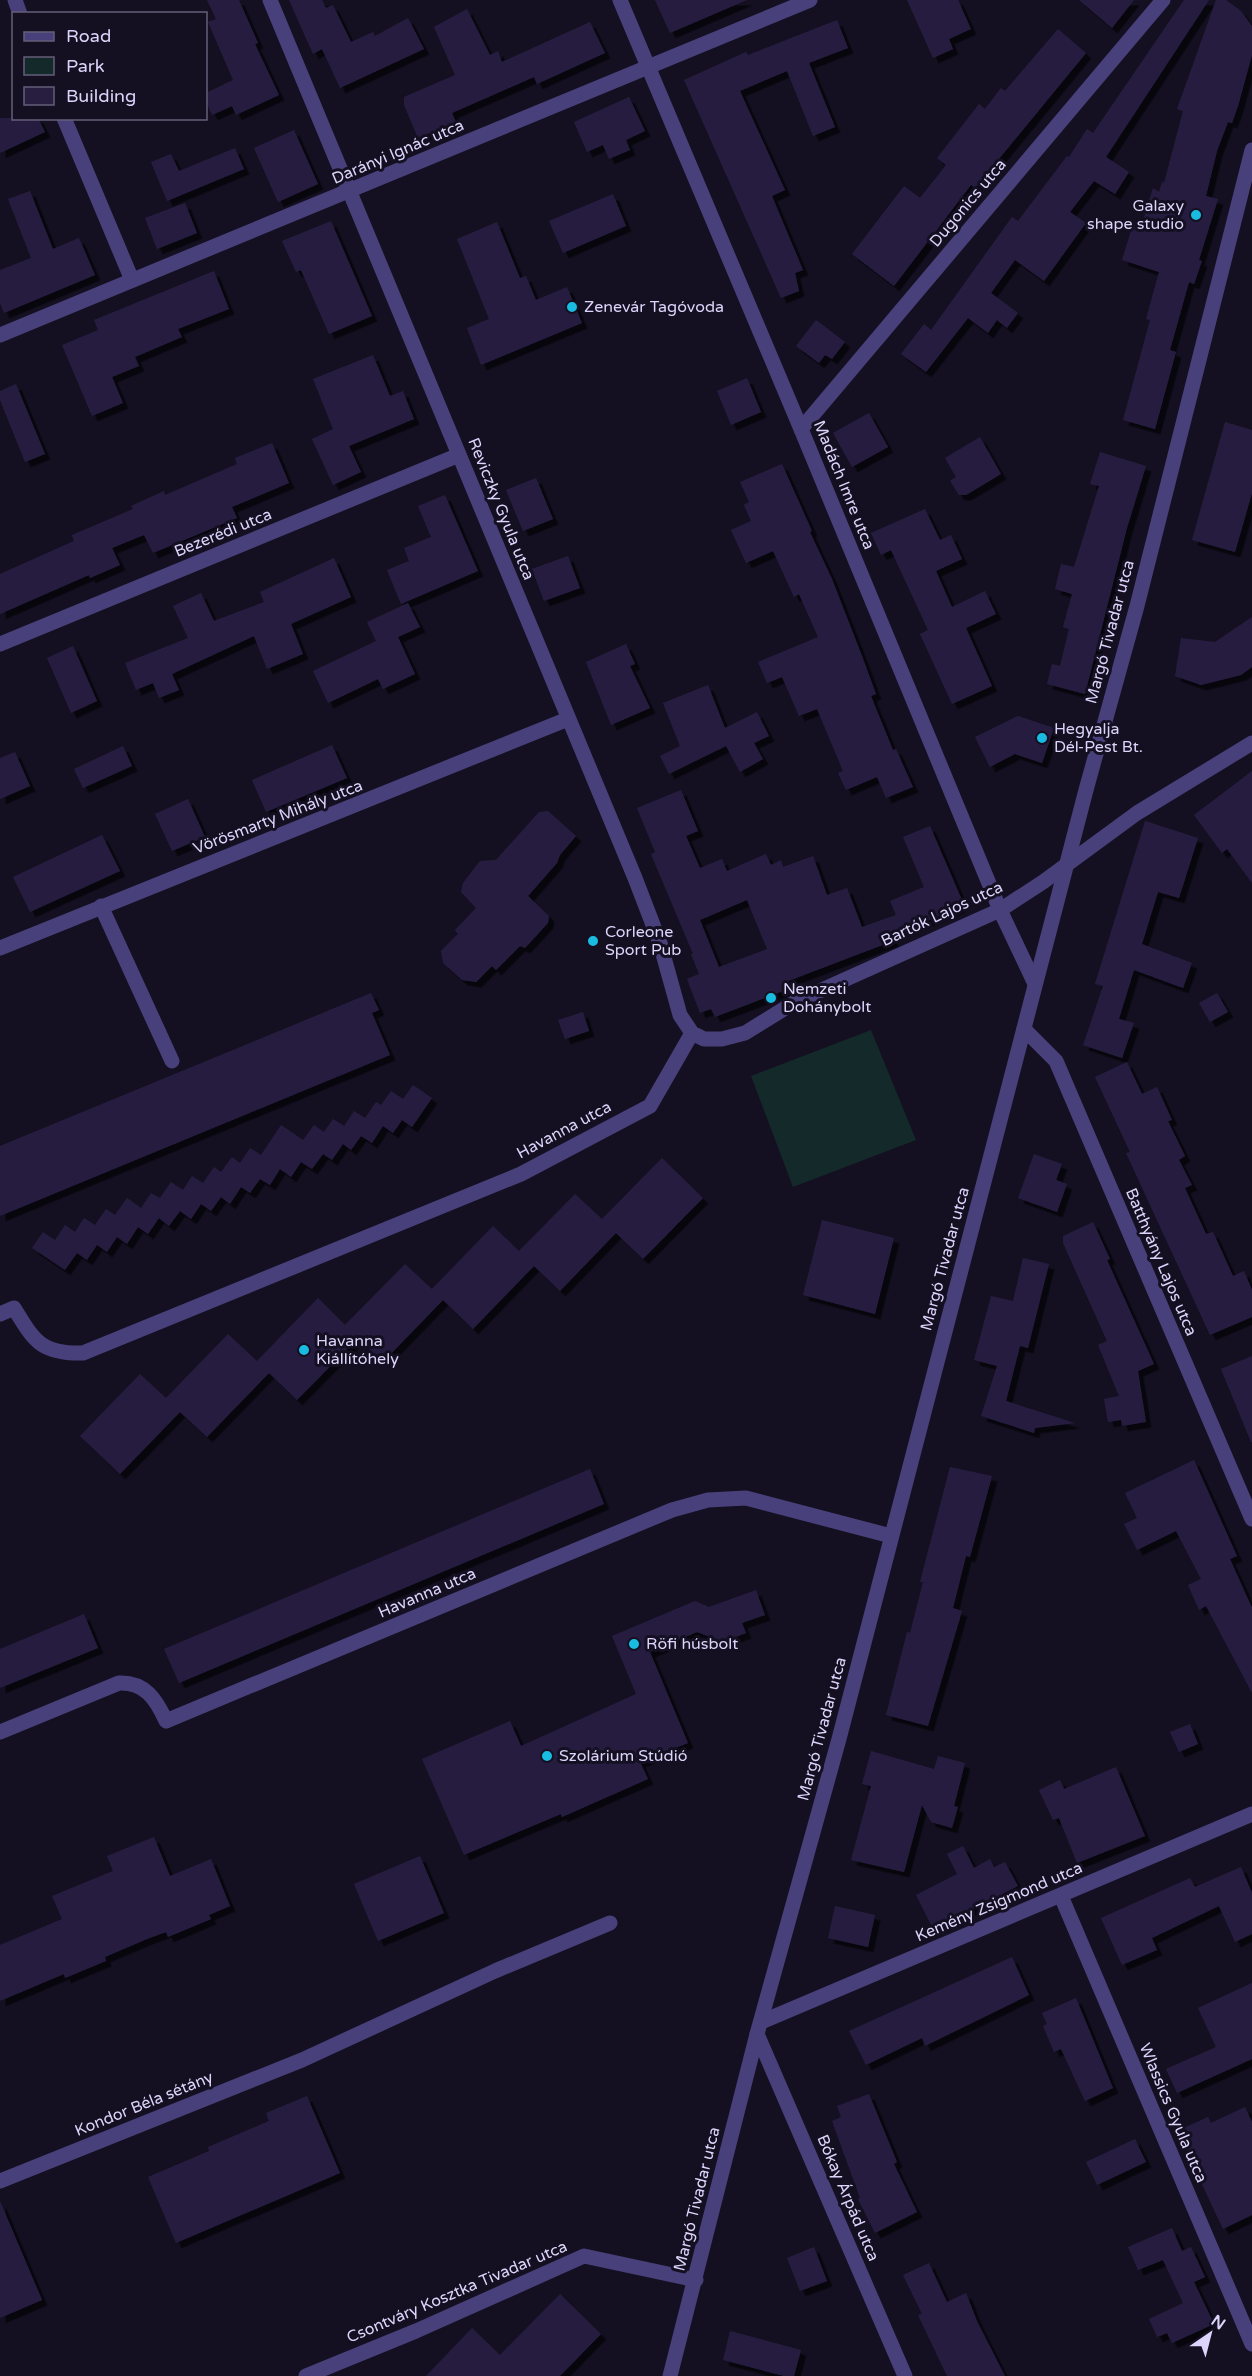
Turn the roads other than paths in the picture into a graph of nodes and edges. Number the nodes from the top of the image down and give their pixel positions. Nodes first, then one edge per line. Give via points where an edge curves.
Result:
1 (270, 0) edge
2 (620, 0) edge
3 (810, 0) edge
4 (1163, 0) edge
5 (648, 67) junction
6 (65, 120) edge
7 (1252, 150) edge
8 (349, 192) junction
9 (132, 280) junction
10 (0, 335) edge
11 (801, 429) junction
12 (459, 455) junction
13 (0, 644) edge
14 (568, 719) junction
15 (1252, 743) edge
16 (1067, 863) junction
17 (101, 906) junction
18 (1000, 910) junction
19 (0, 948) edge
20 (1035, 984) junction
21 (1024, 1029) junction
22 (692, 1033) junction
23 (172, 1061) dead end
24 (7, 1311) edge
25 (1252, 1518) edge
26 (891, 1536) junction
27 (0, 1732) edge
28 (1252, 1814) edge
29 (1061, 1896) junction
30 (610, 1923) dead end
31 (759, 2028) junction
32 (0, 2181) edge
33 (696, 2280) junction
34 (1252, 2344) edge
35 (306, 2376) edge
36 (670, 2376) edge
37 (905, 2376) edge

1 - 8 street, Reviczky Gyula utca
2 - 5 street, Madách Imre utca
3 - 5 street, Darányi Ignác utca
4 - 11 street, Dugonics utca
5 - 8 street, Darányi Ignác utca
5 - 11 street, Madách Imre utca
6 - 9 street
7 - 16 street, Margó Tivadar utca via 1140,594
8 - 9 street, Darányi Ignác utca
8 - 12 street, Reviczky Gyula utca
9 - 10 street, Darányi Ignác utca
11 - 18 street, Madách Imre utca
12 - 13 street, Bezerédi utca
12 - 14 street, Reviczky Gyula utca
14 - 17 street, Vörösmarty Mihály utca
14 - 22 street, Reviczky Gyula utca via 660,943 680,1015
15 - 16 street, Bartók Lajos utca via 1137,813
16 - 18 street, Bartók Lajos utca
16 - 20 street, Margó Tivadar utca
17 - 19 street, Vörösmarty Mihály utca
17 - 23 street
18 - 20 street, Madách Imre utca
18 - 22 street, Bartók Lajos utca via 795,1002 745,1033 722,1039 704,1039
20 - 21 street, Margó Tivadar utca
21 - 25 street, Batthyány Lajos utca via 1056,1061
21 - 26 street, Margó Tivadar utca
22 - 24 street, Havanna utca via 650,1106 521,1174 83,1353 64,1354 40,1345
26 - 27 street, Havanna utca via 746,1498 708,1500 672,1510 166,1721 147,1692 134,1684 119,1683
26 - 31 street, Margó Tivadar utca
28 - 29 street, Kemény Zsigmond utca
29 - 31 street, Kemény Zsigmond utca
29 - 34 street, Wlassics Gyula utca
30 - 32 street, Kondor Béla sétány via 302,2060
31 - 33 street, Margó Tivadar utca
31 - 37 street, Bókay Árpád utca
33 - 35 street, Csontváry Kosztka Tivadar utca via 584,2256
33 - 36 street, Margó Tivadar utca

